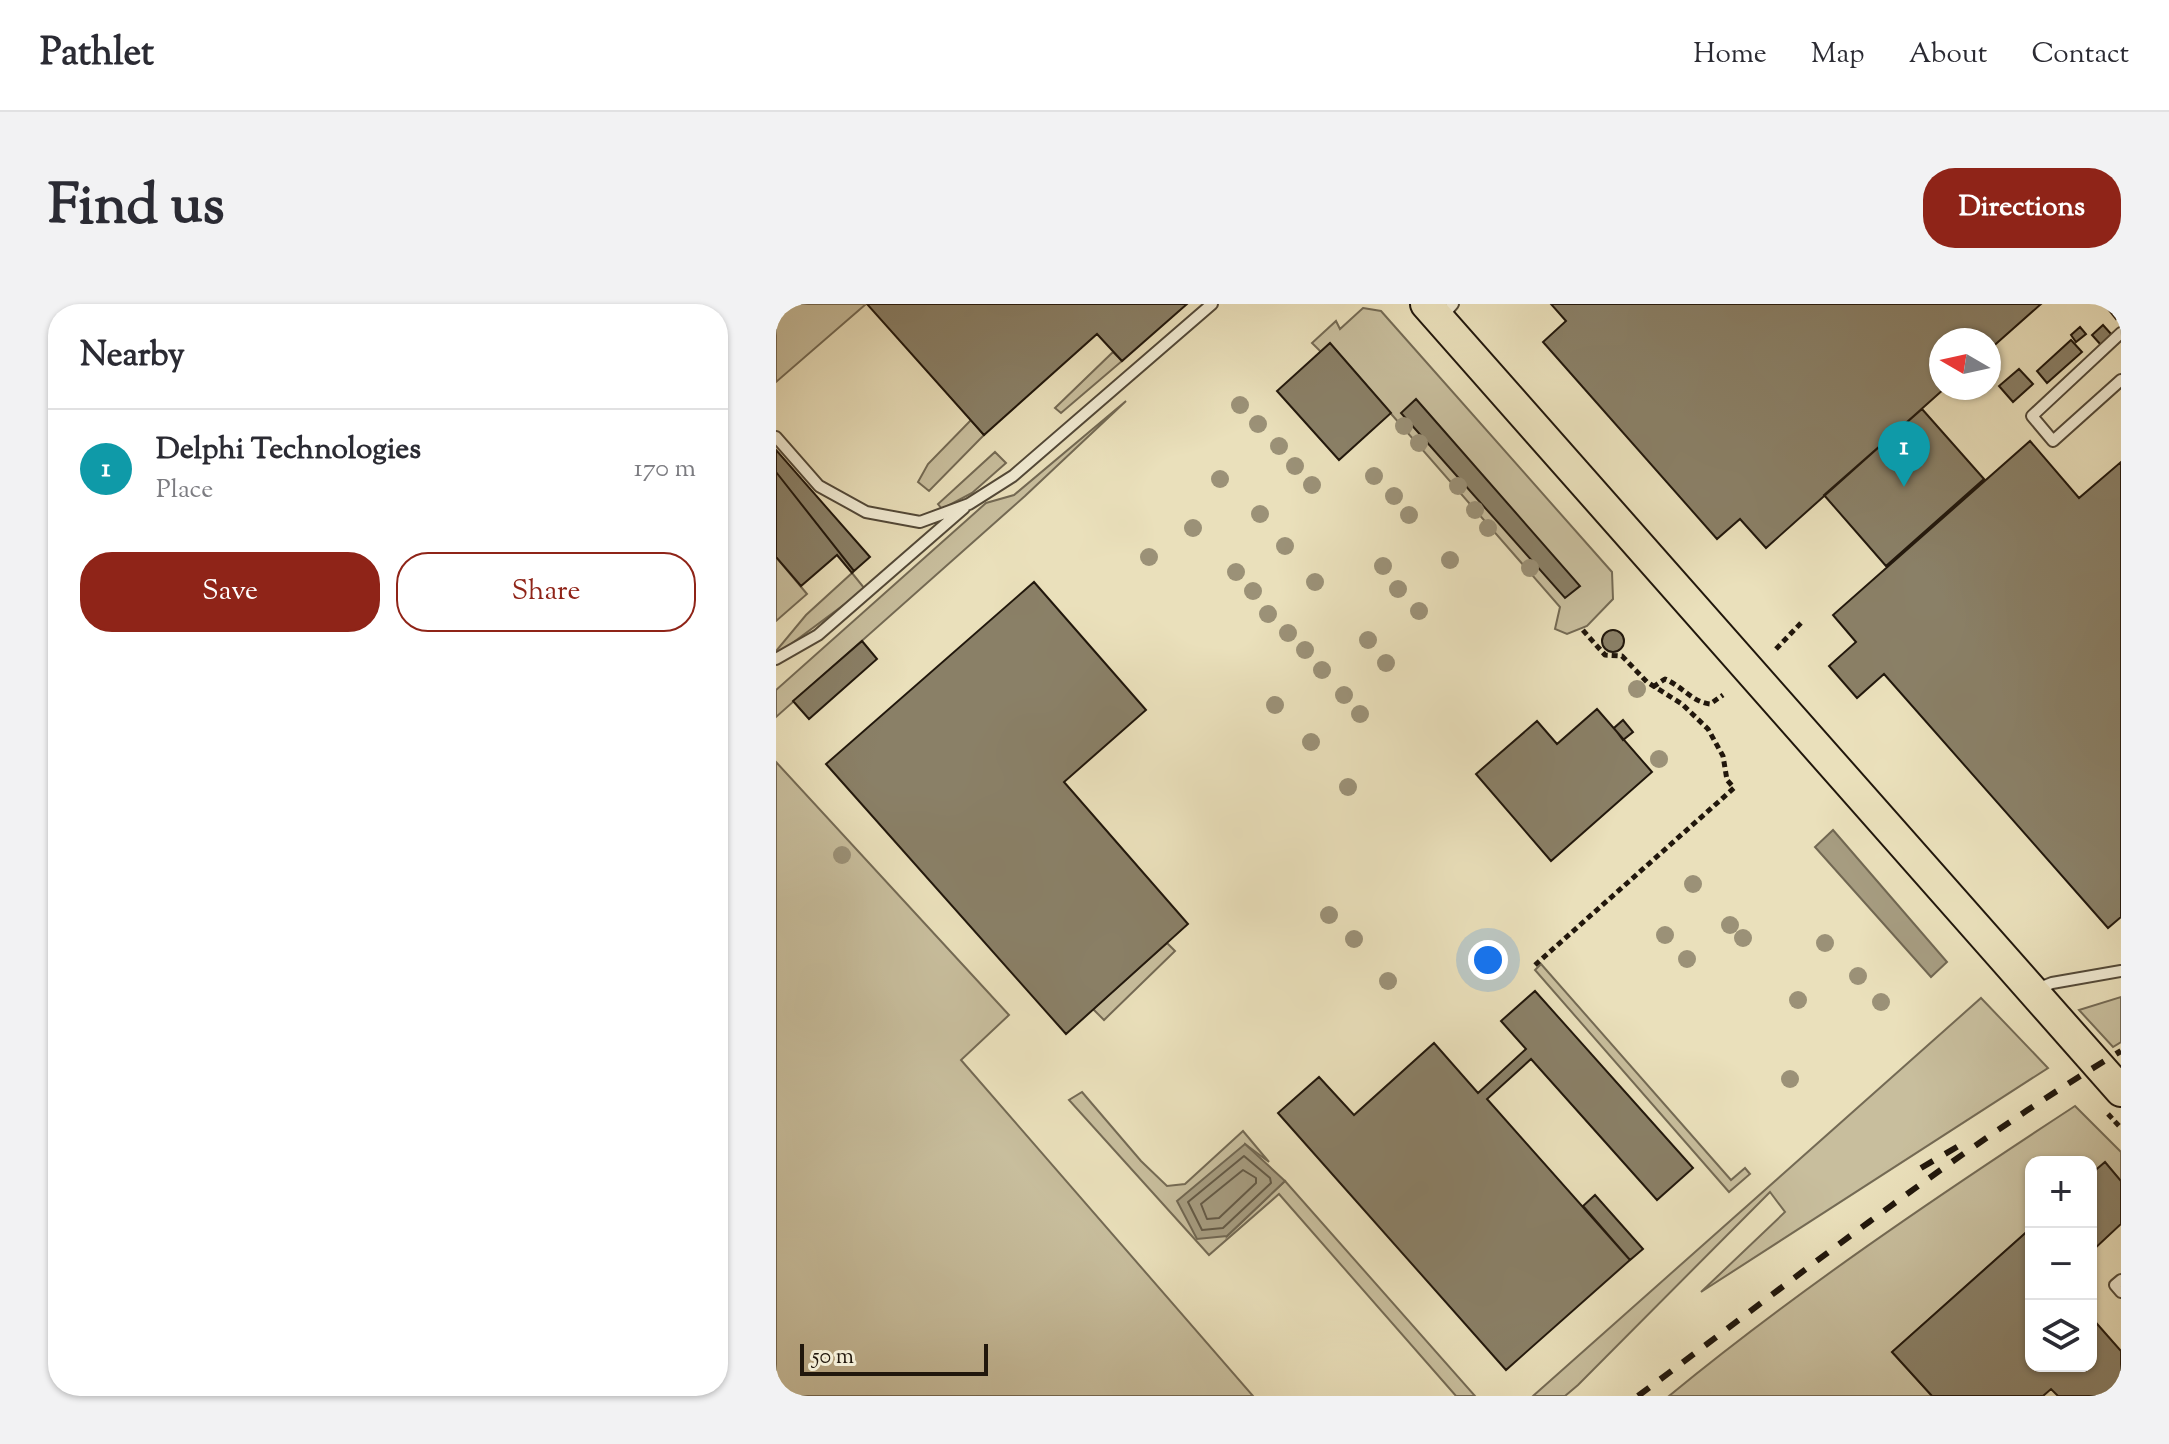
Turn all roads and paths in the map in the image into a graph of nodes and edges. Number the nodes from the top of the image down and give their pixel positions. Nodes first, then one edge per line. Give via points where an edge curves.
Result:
1 (1212, 304) edge
2 (1440, 309) edge
3 (2121, 333) edge
4 (2121, 380) edge
5 (776, 437) edge
6 (969, 504) junction
7 (1801, 623) dead end
8 (1581, 628) dead end
9 (1776, 649) dead end
10 (776, 659) edge
11 (1653, 687) junction
12 (1723, 695) dead end
13 (1535, 965) dead end
14 (2121, 971) edge
15 (2031, 992) junction
16 (2121, 1091) edge
17 (2121, 1280) edge
18 (2121, 1292) edge

1 - 6 lane via 1013,476
2 - 15 main road
3 - 4 lane via 2032,416 2053,441
5 - 6 lane via 819,486 866,512 920,522
6 - 10 lane via 818,635
7 - 9 path
8 - 11 path via 1605,655 1622,656
11 - 12 path via 1665,679 1698,703 1710,704
11 - 13 path via 1682,704 1708,729 1734,788
14 - 15 lane
15 - 16 main road
17 - 18 lane via 2115,1285

